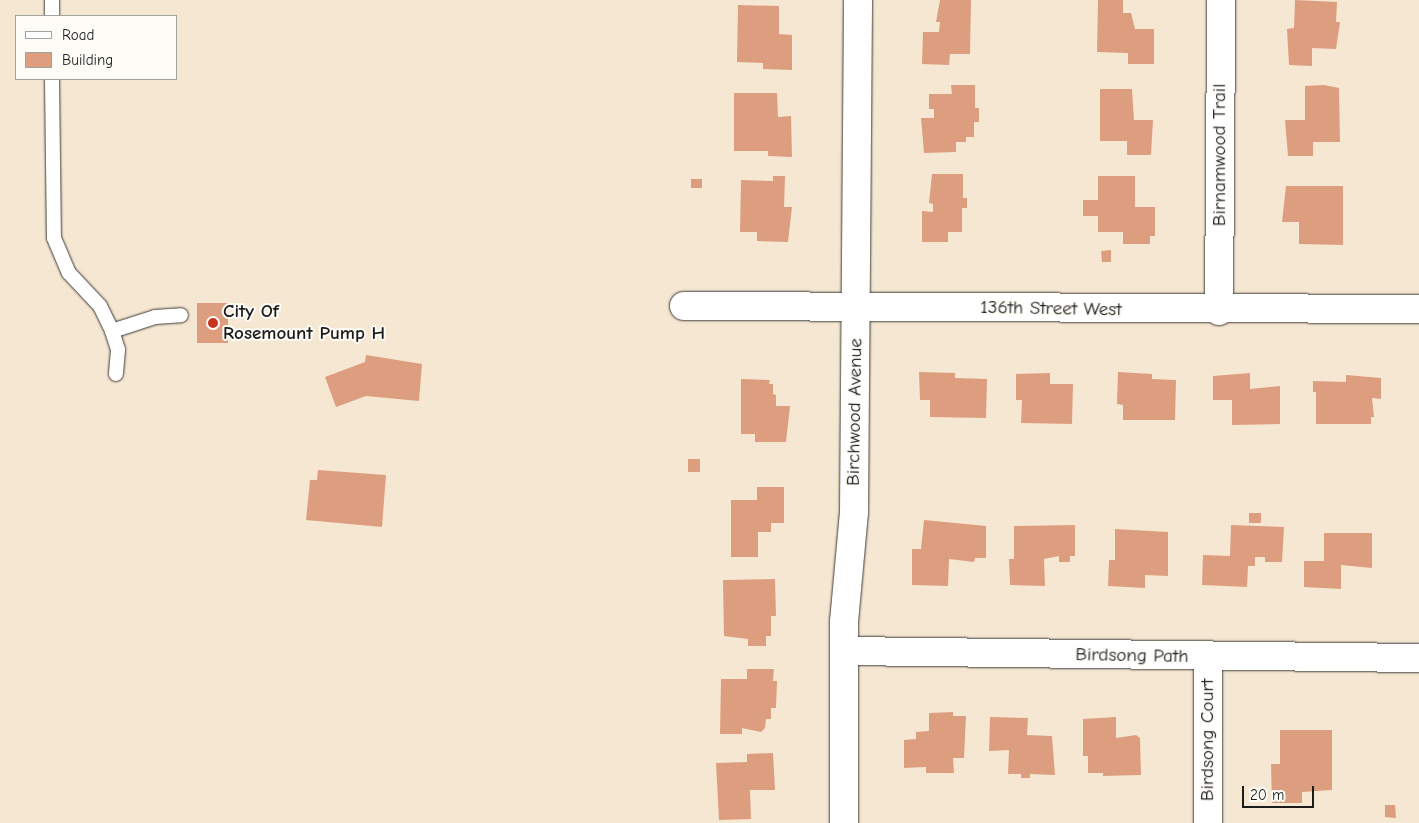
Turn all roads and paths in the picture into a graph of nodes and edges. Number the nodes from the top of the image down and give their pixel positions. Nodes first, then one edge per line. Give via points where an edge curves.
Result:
1 (52, 0) edge
2 (858, 0) edge
3 (1221, 0) edge
4 (52, 15) edge
5 (52, 80) edge
6 (684, 306) dead end
7 (856, 308) junction
8 (1419, 309) edge
9 (1220, 311) junction
10 (181, 315) dead end
11 (112, 331) junction
12 (116, 374) dead end
13 (844, 651) junction
14 (1208, 657) junction
15 (1419, 658) edge
16 (844, 823) edge
17 (1208, 823) edge

1 - 4 lane
2 - 7 street, Birchwood Avenue
3 - 9 street, Birnamwood Trail
5 - 11 lane via 54,238 69,273 100,306
6 - 7 street, 136th Street West
7 - 9 street, 136th Street West
7 - 13 street, Birchwood Avenue via 854,513
8 - 9 street, 136th Street West
10 - 11 lane via 155,317
11 - 12 lane via 118,350
13 - 14 street, Birdsong Path
13 - 16 street, Birchwood Avenue
14 - 15 street, Birdsong Path
14 - 17 street, Birdsong Court

